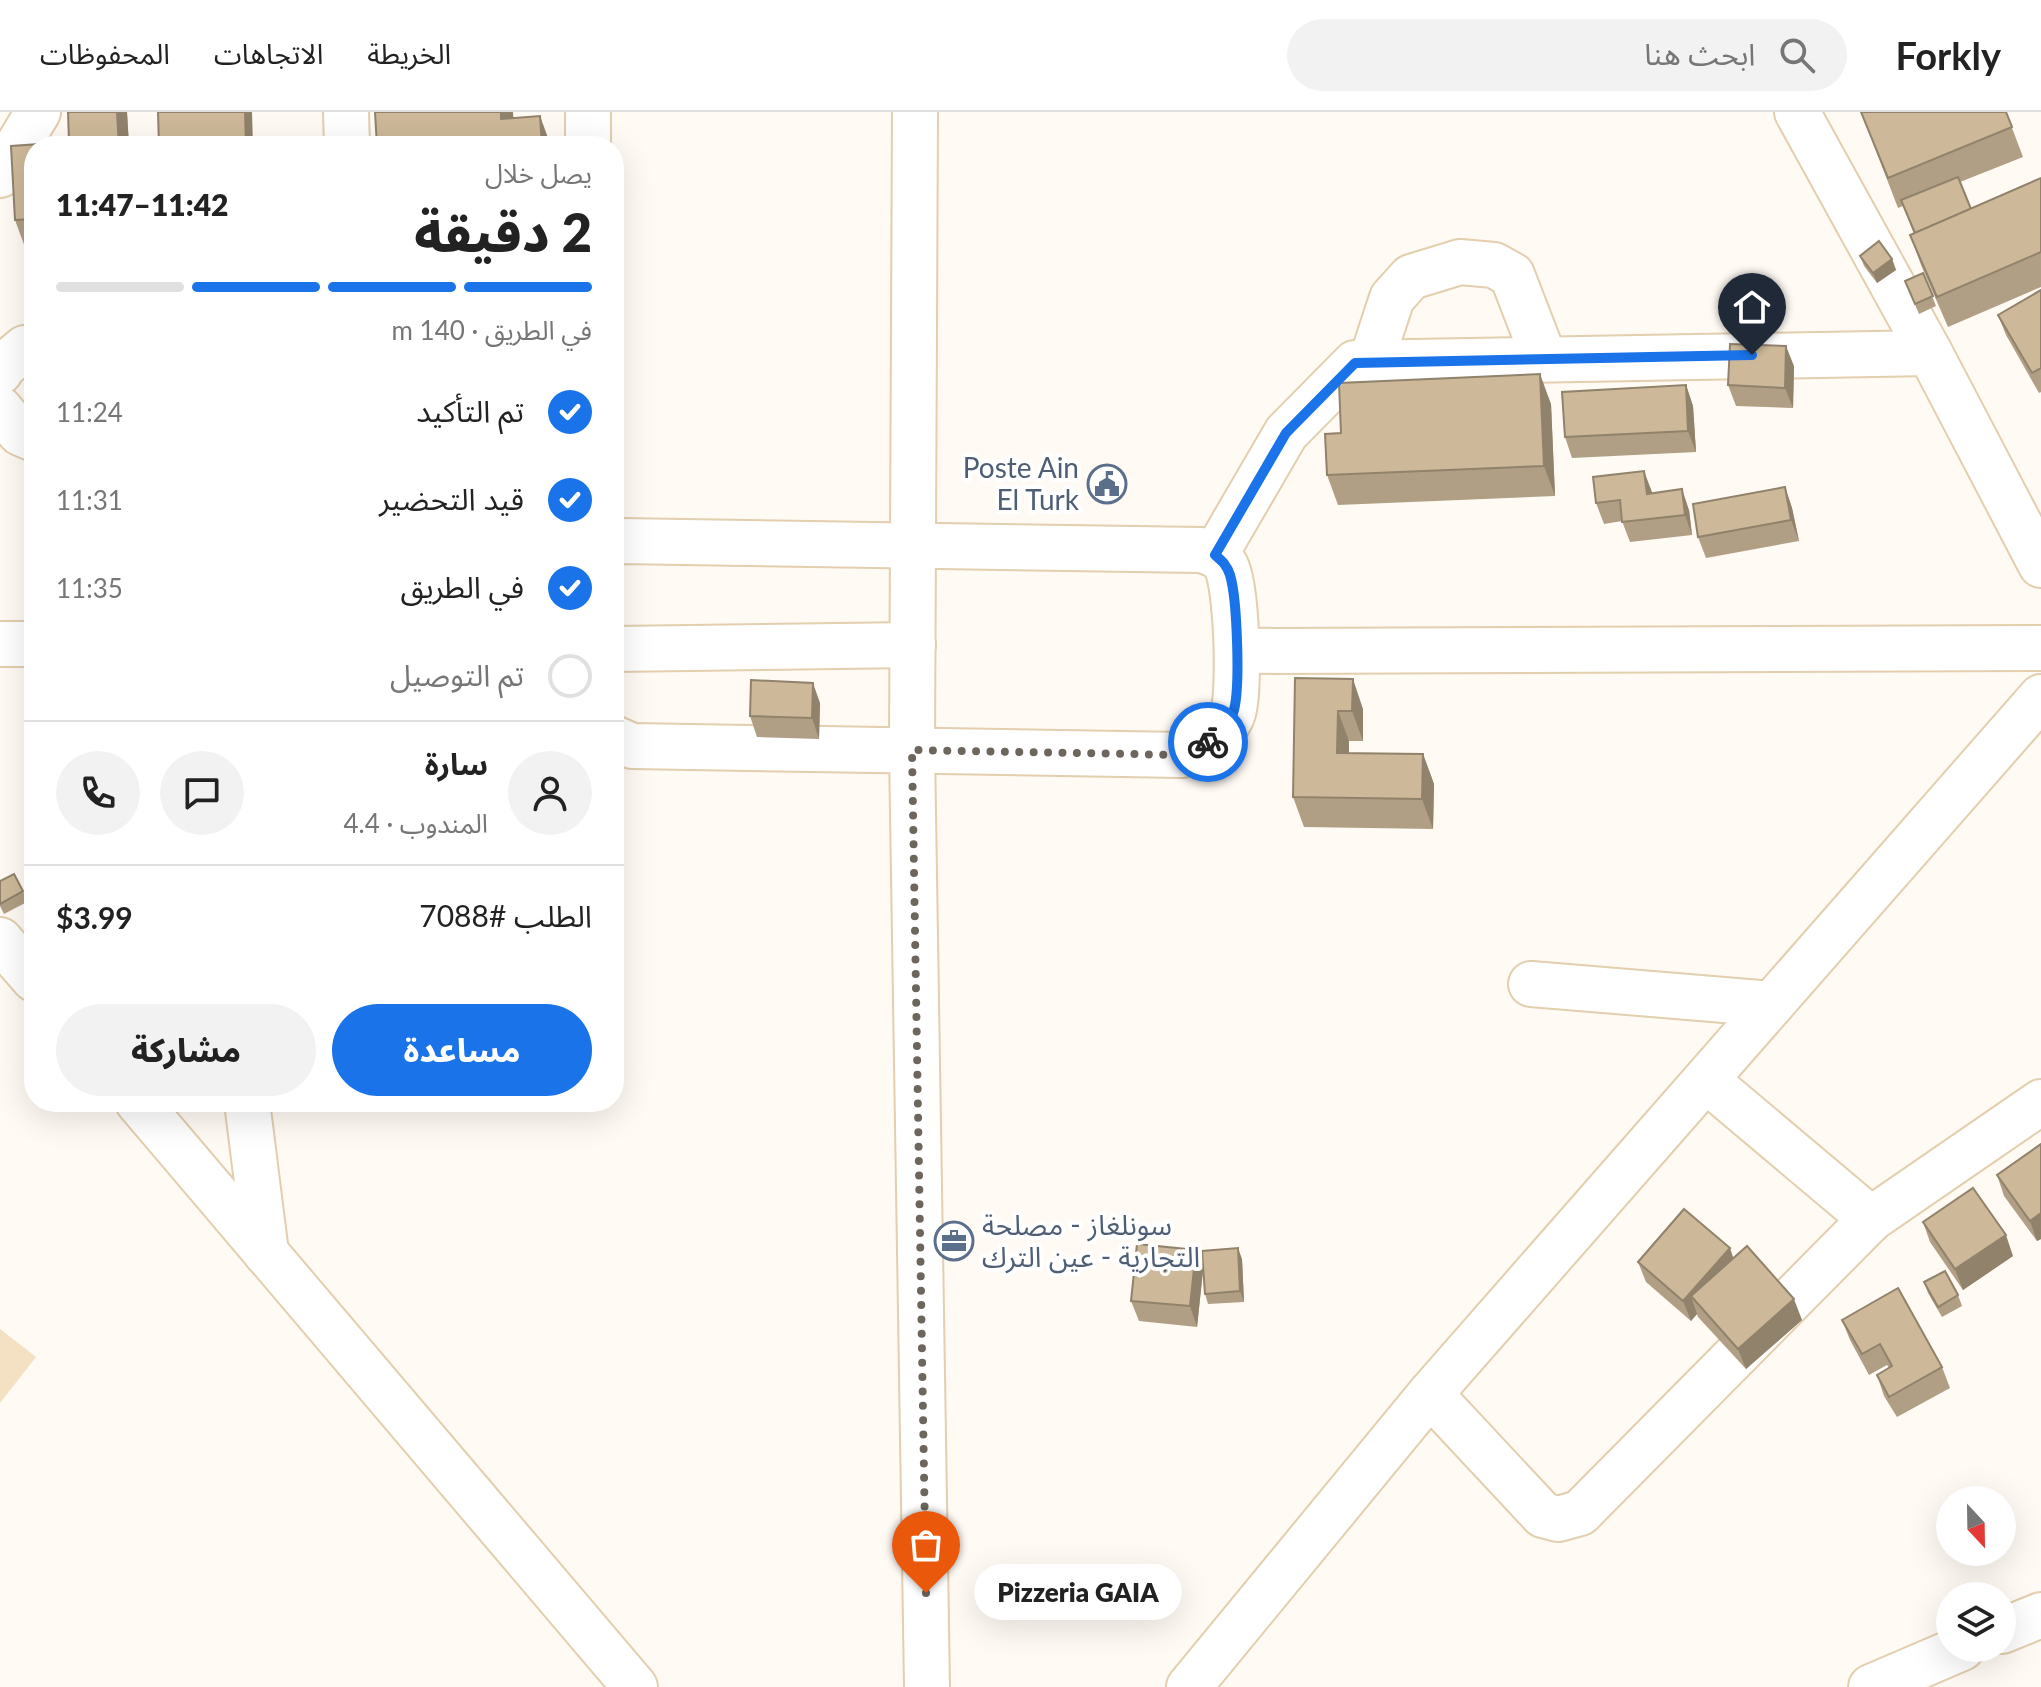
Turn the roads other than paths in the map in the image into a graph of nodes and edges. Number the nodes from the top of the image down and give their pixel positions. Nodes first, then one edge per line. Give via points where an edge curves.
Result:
1 (38, 112) edge
2 (346, 112) edge
3 (588, 112) edge
4 (915, 112) edge
5 (1797, 112) edge
6 (347, 136) edge
7 (588, 136) edge
8 (0, 175) edge
9 (24, 349) edge
10 (1930, 353) junction
11 (1544, 358) junction
12 (1371, 362) junction
13 (0, 372) edge
14 (0, 409) edge
15 (24, 435) edge
16 (624, 541) edge
17 (914, 546) junction
18 (1215, 555) junction
19 (2041, 565) edge
20 (0, 644) edge
21 (24, 644) edge
22 (913, 645) junction
23 (2041, 648) edge
24 (624, 649) edge
25 (1238, 651) junction
26 (2041, 697) edge
27 (624, 742) edge
28 (912, 750) junction
29 (1531, 984) dead end
30 (1772, 1004) junction
31 (1706, 1080) junction
32 (2041, 1102) edge
33 (146, 1112) edge
34 (248, 1112) edge
35 (1871, 1219) junction
36 (266, 1253) junction
37 (1430, 1394) junction
38 (2041, 1615) edge
39 (2016, 1625) edge
40 (1936, 1659) edge
41 (635, 1687) edge
42 (927, 1687) edge
43 (1189, 1687) edge
44 (1871, 1687) edge

1 - 8 street
2 - 6 street
3 - 7 street
4 - 17 street
5 - 10 street
9 - 13 street
10 - 11 street
10 - 19 street
11 - 12 street
11 - 12 street via 1512,275 1494,265 1460,262 1411,277 1392,298
12 - 18 street via 1355,363 1286,433
14 - 15 street
16 - 17 street
17 - 18 street via 1201,550
17 - 22 street
18 - 25 street via 1231,576
20 - 21 street
22 - 24 street
22 - 28 street
23 - 25 street
25 - 28 street via 1233,713 1220,733 1182,755
26 - 30 street
27 - 28 street
28 - 42 street
29 - 30 street
30 - 31 street
31 - 35 street
31 - 37 street
32 - 35 street
33 - 36 street
34 - 36 street
35 - 37 street via 1580,1513 1558,1519 1543,1515
36 - 41 street
37 - 43 street
38 - 39 street
40 - 44 street

